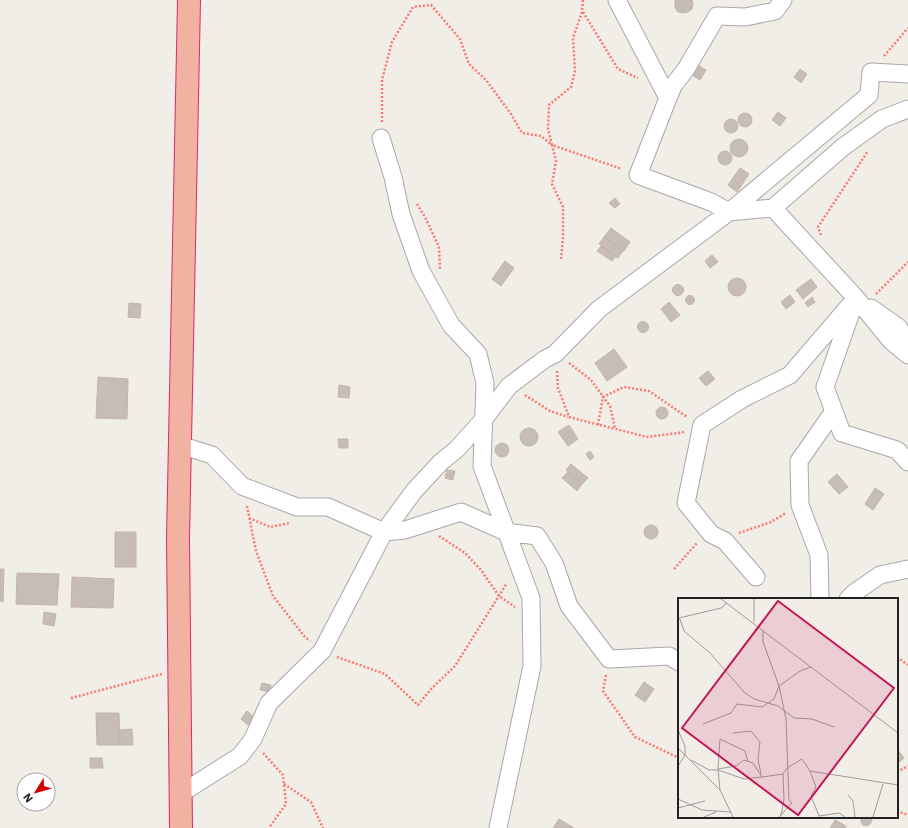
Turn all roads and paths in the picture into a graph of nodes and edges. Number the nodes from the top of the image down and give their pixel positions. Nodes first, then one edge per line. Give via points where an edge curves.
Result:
1 (189, 0) edge
2 (583, 0) edge
3 (618, 0) edge
4 (783, 0) edge
5 (582, 12) junction
6 (908, 28) edge
7 (871, 72) junction
8 (908, 74) edge
9 (642, 81) dead end
10 (668, 98) junction
11 (908, 109) edge
12 (381, 138) joint
13 (552, 145) junction
14 (869, 149) dead end
15 (638, 175) junction
16 (773, 208) junction
17 (729, 212) junction
18 (823, 242) dead end
19 (561, 260) dead end
20 (908, 262) edge
21 (856, 298) junction
22 (908, 342) edge
23 (555, 354) junction
24 (908, 355) edge
25 (509, 386) junction
26 (603, 397) junction
27 (834, 411) junction
28 (569, 417) junction
29 (484, 419) junction
30 (598, 424) junction
31 (702, 425) junction
32 (615, 430) junction
33 (180, 444) junction
34 (908, 462) edge
35 (242, 486) junction
36 (800, 505) junction
37 (384, 532) junction
38 (506, 532) junction
39 (434, 533) dead end
40 (718, 538) junction
41 (518, 566) junction
42 (674, 569) dead end
43 (908, 569) edge
44 (756, 577) dead end
45 (499, 596) junction
46 (820, 598) edge
47 (849, 598) edge
48 (531, 619) junction
49 (322, 651) junction
50 (898, 658) edge
51 (609, 659) junction
52 (678, 661) edge
53 (908, 665) edge
54 (180, 669) junction
55 (71, 698) dead end
56 (253, 740) junction
57 (678, 758) edge
58 (908, 766) edge
59 (898, 771) edge
60 (284, 784) junction
61 (180, 794) junction
62 (898, 811) edge
63 (908, 815) edge
64 (181, 828) edge
65 (269, 828) edge
66 (323, 828) edge
67 (498, 828) edge

1 - 33 highway
2 - 5 path
3 - 10 street
4 - 10 street via 775,11 745,17 717,16
5 - 9 path via 618,69
5 - 13 path via 573,38 575,71 571,87 549,105 548,129
6 - 7 path
7 - 8 street
7 - 17 street via 869,95
10 - 15 street
11 - 16 street via 882,119 843,147
12 - 13 path via 382,80 392,42 413,7 431,5 460,39 469,64 486,80 522,133 541,136
12 - 29 street via 401,214 421,270 451,326 478,354 485,382
13 - 15 path
13 - 19 path via 556,161 552,184 563,208
14 - 18 path via 818,227
15 - 17 street via 711,202
16 - 17 street
16 - 21 street
17 - 23 street via 599,309
20 - 21 path via 874,295
21 - 22 street via 898,327
21 - 24 street via 891,341
21 - 27 street via 825,387
21 - 31 street via 790,375 742,399
23 - 25 street
23 - 26 path via 591,380
23 - 28 path via 558,388
25 - 28 path via 550,411
25 - 29 street
26 - 30 path
26 - 31 path via 624,387 650,392
26 - 32 path via 610,406
27 - 34 street via 842,433 897,450
27 - 36 street via 799,461
28 - 30 path
29 - 37 street via 414,491
29 - 38 street via 482,466
30 - 32 path
31 - 32 path via 685,432 647,437
31 - 40 street via 686,503
33 - 35 street via 212,455
33 - 54 highway
35 - 37 street via 297,507 328,507
35 - 49 path via 256,550 273,596 305,637
36 - 40 path via 771,522
36 - 46 street via 819,555
37 - 38 street via 405,530 461,512
37 - 49 street
38 - 41 street
38 - 51 street via 537,536 554,563 569,606
39 - 45 path via 465,553 482,570
40 - 42 path via 696,545
40 - 44 street
41 - 45 path
41 - 48 street via 530,598
43 - 47 street via 880,575
45 - 48 path
45 - 49 path via 455,666 431,689 418,706 385,674
48 - 67 street via 532,666
49 - 56 street via 269,703
50 - 53 path
51 - 52 street via 669,656
51 - 57 path via 603,691 635,737
54 - 55 path
54 - 61 highway
56 - 60 path via 283,775
56 - 61 street via 240,756
58 - 59 path
60 - 65 path via 286,804
60 - 66 path via 311,802
61 - 64 highway
62 - 63 path

